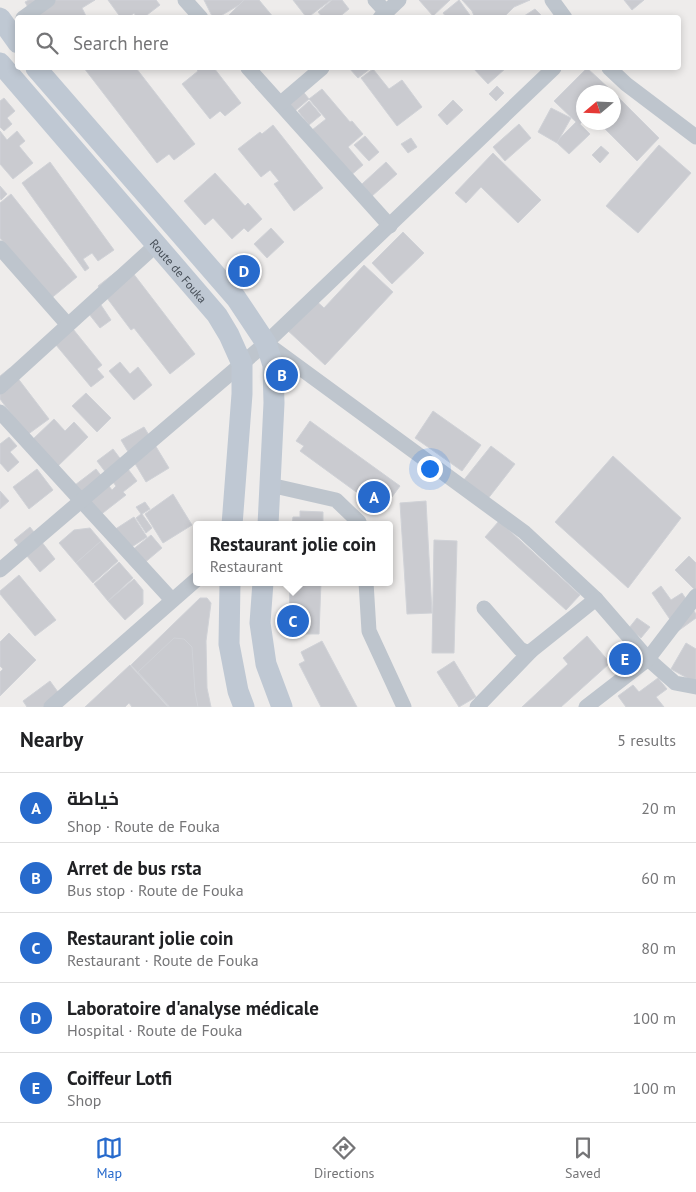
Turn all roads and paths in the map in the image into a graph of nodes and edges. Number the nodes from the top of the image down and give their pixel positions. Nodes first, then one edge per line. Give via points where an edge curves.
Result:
1 (48, 0) edge
2 (185, 0) edge
3 (375, 0) edge
4 (399, 0) edge
5 (554, 1) edge
6 (27, 15) edge
7 (198, 15) edge
8 (383, 15) edge
9 (563, 15) edge
10 (0, 63) edge
11 (38, 70) edge
12 (250, 70) edge
13 (320, 70) edge
14 (552, 70) edge
15 (612, 70) edge
16 (281, 103) junction
17 (696, 137) edge
18 (390, 226) junction
19 (156, 245) junction
20 (0, 248) edge
21 (68, 325) junction
22 (266, 343) junction
23 (242, 364) junction
24 (0, 387) edge
25 (0, 412) edge
26 (270, 485) junction
27 (81, 501) junction
28 (232, 521) edge
29 (268, 521) edge
30 (358, 521) edge
31 (0, 570) edge
32 (193, 582) edge
33 (230, 586) edge
34 (263, 586) edge
35 (366, 586) edge
36 (696, 596) edge
37 (596, 599) junction
38 (172, 600) junction
39 (484, 608) dead end
40 (531, 651) junction
41 (648, 659) junction
42 (696, 687) edge
43 (591, 705) edge
44 (51, 707) edge
45 (244, 707) edge
46 (282, 707) edge
47 (404, 707) edge
48 (477, 707) edge

1 - 6 street
2 - 7 street
3 - 8 street
4 - 8 street
5 - 9 street
10 - 19 main road, Route de Fouka
11 - 22 main road, Route de Fouka via 236,298
12 - 16 street
13 - 16 street
14 - 18 street
15 - 17 street
16 - 18 street
18 - 22 street
19 - 21 street
19 - 23 main road, Route de Fouka via 217,315
20 - 21 street
21 - 24 street
22 - 23 street
22 - 26 main road, Route de Fouka via 273,366 274,393
22 - 37 street via 524,532
23 - 27 street
23 - 28 main road, Route de Fouka
25 - 27 street
26 - 29 main road, Route de Fouka
26 - 30 street via 336,500
27 - 31 street
27 - 38 street
32 - 38 street
33 - 45 main road via 229,644
34 - 46 main road via 260,622 266,664
35 - 47 street via 369,631
36 - 41 street
37 - 40 street
37 - 41 street
38 - 44 street
39 - 40 street via 520,649
40 - 48 street
41 - 42 street via 675,683
41 - 43 street

